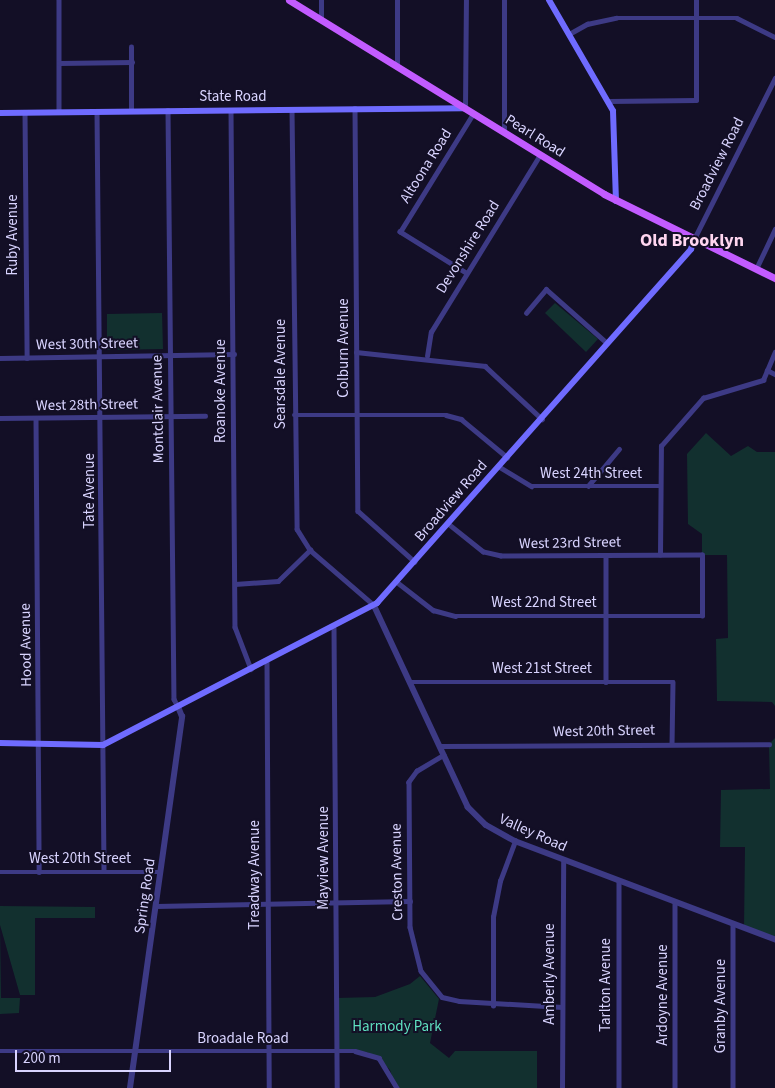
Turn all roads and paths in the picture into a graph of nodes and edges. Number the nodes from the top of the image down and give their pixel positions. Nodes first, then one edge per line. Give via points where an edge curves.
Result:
1 (59, 0) edge
2 (289, 0) edge
3 (321, 0) edge
4 (397, 0) edge
5 (466, 0) edge
6 (504, 0) edge
7 (549, 0) edge
8 (696, 0) edge
9 (696, 18) junction
10 (321, 21) junction
11 (569, 34) junction
12 (775, 37) edge
13 (131, 47) dead end
14 (132, 62) junction
15 (59, 63) junction
16 (397, 66) junction
17 (775, 78) edge
18 (610, 101) junction
19 (355, 108) junction
20 (465, 108) junction
21 (168, 110) junction
22 (231, 110) junction
23 (292, 110) junction
24 (131, 111) junction
25 (25, 112) junction
26 (59, 112) junction
27 (97, 112) junction
28 (0, 113) edge
29 (473, 114) junction
30 (504, 132) junction
31 (540, 155) junction
32 (616, 202) junction
33 (775, 229) edge
34 (694, 240) junction
35 (756, 269) junction
36 (466, 273) junction
37 (775, 278) edge
38 (526, 312) dead end
39 (607, 343) junction
40 (356, 352) junction
41 (775, 352) edge
42 (234, 354) junction
43 (99, 356) junction
44 (170, 356) junction
45 (427, 356) junction
46 (0, 358) edge
47 (27, 358) junction
48 (767, 370) junction
49 (775, 374) edge
50 (294, 414) junction
51 (356, 415) junction
52 (102, 416) junction
53 (171, 416) junction
54 (205, 416) dead end
55 (0, 418) edge
56 (36, 418) junction
57 (542, 419) junction
58 (619, 448) dead end
59 (506, 457) junction
60 (498, 466) junction
61 (588, 486) junction
62 (660, 486) junction
63 (448, 524) junction
64 (310, 550) junction
65 (606, 554) junction
66 (660, 555) junction
67 (415, 562) junction
68 (397, 582) junction
69 (235, 584) junction
70 (374, 605) junction
71 (606, 616) junction
72 (702, 616) joint
73 (334, 628) junction
74 (267, 662) junction
75 (252, 670) junction
76 (410, 682) junction
77 (606, 682) junction
78 (178, 707) junction
79 (0, 743) edge
80 (672, 743) junction
81 (769, 744) dead end
82 (39, 745) junction
83 (104, 745) junction
84 (440, 746) junction
85 (444, 755) junction
86 (515, 842) junction
87 (563, 860) junction
88 (104, 871) junction
89 (0, 872) edge
90 (39, 872) junction
91 (161, 872) junction
92 (619, 881) junction
93 (337, 901) junction
94 (410, 901) junction
95 (675, 902) junction
96 (267, 903) junction
97 (156, 906) junction
98 (733, 923) junction
99 (775, 939) edge
100 (493, 1006) junction
101 (562, 1007) junction
102 (336, 1051) junction
103 (0, 1052) edge
104 (135, 1052) junction
105 (269, 1052) junction
106 (130, 1088) edge
107 (269, 1088) edge
108 (337, 1088) edge
109 (397, 1088) edge
110 (562, 1088) edge
111 (619, 1088) edge
112 (675, 1088) edge
113 (733, 1088) edge

1 - 15 street
2 - 10 main road, Pearl Road
3 - 10 street
4 - 16 street
5 - 20 street
6 - 30 street
7 - 11 main road
8 - 9 street
9 - 11 street via 616,18 587,24
9 - 12 street via 737,18
9 - 18 street via 696,100
10 - 16 main road, Pearl Road
11 - 18 main road
13 - 14 street
14 - 15 street
14 - 24 street
15 - 26 street
16 - 20 main road, Pearl Road
17 - 34 street, Broadview Road
18 - 32 main road via 615,124
19 - 20 main road, State Road
19 - 23 main road, State Road
19 - 40 street, Colburn Avenue
20 - 29 main road, Pearl Road
21 - 22 main road, State Road
21 - 24 main road, State Road
21 - 44 street, Montclair Avenue
22 - 23 main road, State Road
22 - 42 street, Roanoke Avenue
23 - 50 street, Searsdale Avenue
24 - 27 main road, State Road
25 - 26 main road, State Road
25 - 28 main road, State Road
25 - 47 street, Ruby Avenue
26 - 27 main road, State Road
27 - 43 street, Tate Avenue
29 - 30 main road, Pearl Road
29 - 36 street, Altoona Road via 400,232
30 - 31 main road, Pearl Road
31 - 32 main road, Pearl Road
31 - 36 street, Devonshire Road
32 - 34 main road, Pearl Road
33 - 35 street
34 - 35 main road, Pearl Road
34 - 39 main road, Broadview Road
35 - 37 main road, Pearl Road
36 - 45 street, Devonshire Road via 431,332
38 - 39 street via 546,289
39 - 57 main road, Broadview Road
40 - 45 street
40 - 51 street, Colburn Avenue
41 - 48 street
42 - 44 street, West 30th Street
42 - 69 street, Roanoke Avenue
43 - 44 street, West 30th Street
43 - 47 street, West 30th Street
43 - 52 street, Tate Avenue
44 - 53 street, Montclair Avenue
45 - 57 street via 486,366
46 - 47 street, West 30th Street
48 - 49 street
48 - 62 street via 763,380 703,398 661,446
50 - 51 street
50 - 64 street, Searsdale Avenue via 296,529
51 - 59 street via 455,417
51 - 67 street, Colburn Avenue via 358,511
52 - 53 street, West 28th Street
52 - 56 street, West 28th Street
52 - 83 street, Tate Avenue
53 - 54 street, West 28th Street
53 - 78 street, Montclair Avenue via 174,699
55 - 56 street, West 28th Street
56 - 82 street, Hood Avenue
57 - 59 main road, Broadview Road
58 - 61 street
59 - 60 main road, Broadview Road
60 - 61 street, West 24th Street via 531,486
60 - 63 main road, Broadview Road
61 - 62 street, West 24th Street
62 - 66 street
63 - 65 street, West 23rd Street via 483,552 501,556
63 - 67 main road, Broadview Road
64 - 69 street via 278,581
64 - 70 street, Searsdale Avenue
65 - 66 street, West 23rd Street
65 - 71 street
66 - 72 street, West 23rd Street via 702,555
67 - 68 main road, Broadview Road
68 - 70 main road, Broadview Road
68 - 71 street, West 22nd Street via 433,610 445,614
69 - 75 street, Roanoke Avenue via 235,627
70 - 73 main road, Broadview Road
70 - 76 street, Valley Road
71 - 72 street, West 22nd Street
71 - 77 street
73 - 74 main road, Broadview Road
73 - 93 street, Mayview Avenue
74 - 75 main road, Broadview Road
74 - 96 street, Treadway Avenue
75 - 78 main road, Broadview Road
76 - 77 street, West 21st Street
76 - 84 street, Valley Road
77 - 80 street, West 21st Street via 673,682
78 - 83 main road, Broadview Road
78 - 91 street, Spring Road via 182,717
79 - 82 main road, Broadview Road
80 - 81 street, West 20th Street
80 - 84 street, West 20th Street
82 - 83 main road, Broadview Road
82 - 90 street, Hood Avenue
83 - 88 street, Tate Avenue
84 - 85 street, Valley Road
85 - 86 street, Valley Road via 476,816
85 - 94 street, Creston Avenue via 417,771 409,782
86 - 87 street, Valley Road
86 - 100 street via 495,907
87 - 92 street, Valley Road
87 - 101 street, Amberly Avenue
88 - 90 street, West 20th Street
88 - 91 street, West 20th Street
89 - 90 street, West 20th Street
91 - 97 street, Spring Road
92 - 95 street, Valley Road
92 - 111 street, Tarlton Avenue
93 - 94 street
93 - 96 street
93 - 102 street, Mayview Avenue
94 - 100 street, Creston Avenue via 416,955 430,985 442,997
95 - 98 street, Valley Road
95 - 112 street, Ardoyne Avenue
96 - 97 street
96 - 105 street, Treadway Avenue
97 - 104 street, Spring Road
98 - 99 street, Valley Road
98 - 113 street, Granby Avenue
100 - 101 street
101 - 110 street, Amberly Avenue
102 - 105 street, Broadale Road
102 - 108 street, Mayview Avenue
102 - 109 street, Broadale Road via 372,1054 390,1070
103 - 104 street, Broadale Road
104 - 105 street, Broadale Road
104 - 106 street, Spring Road
105 - 107 street, Treadway Avenue

